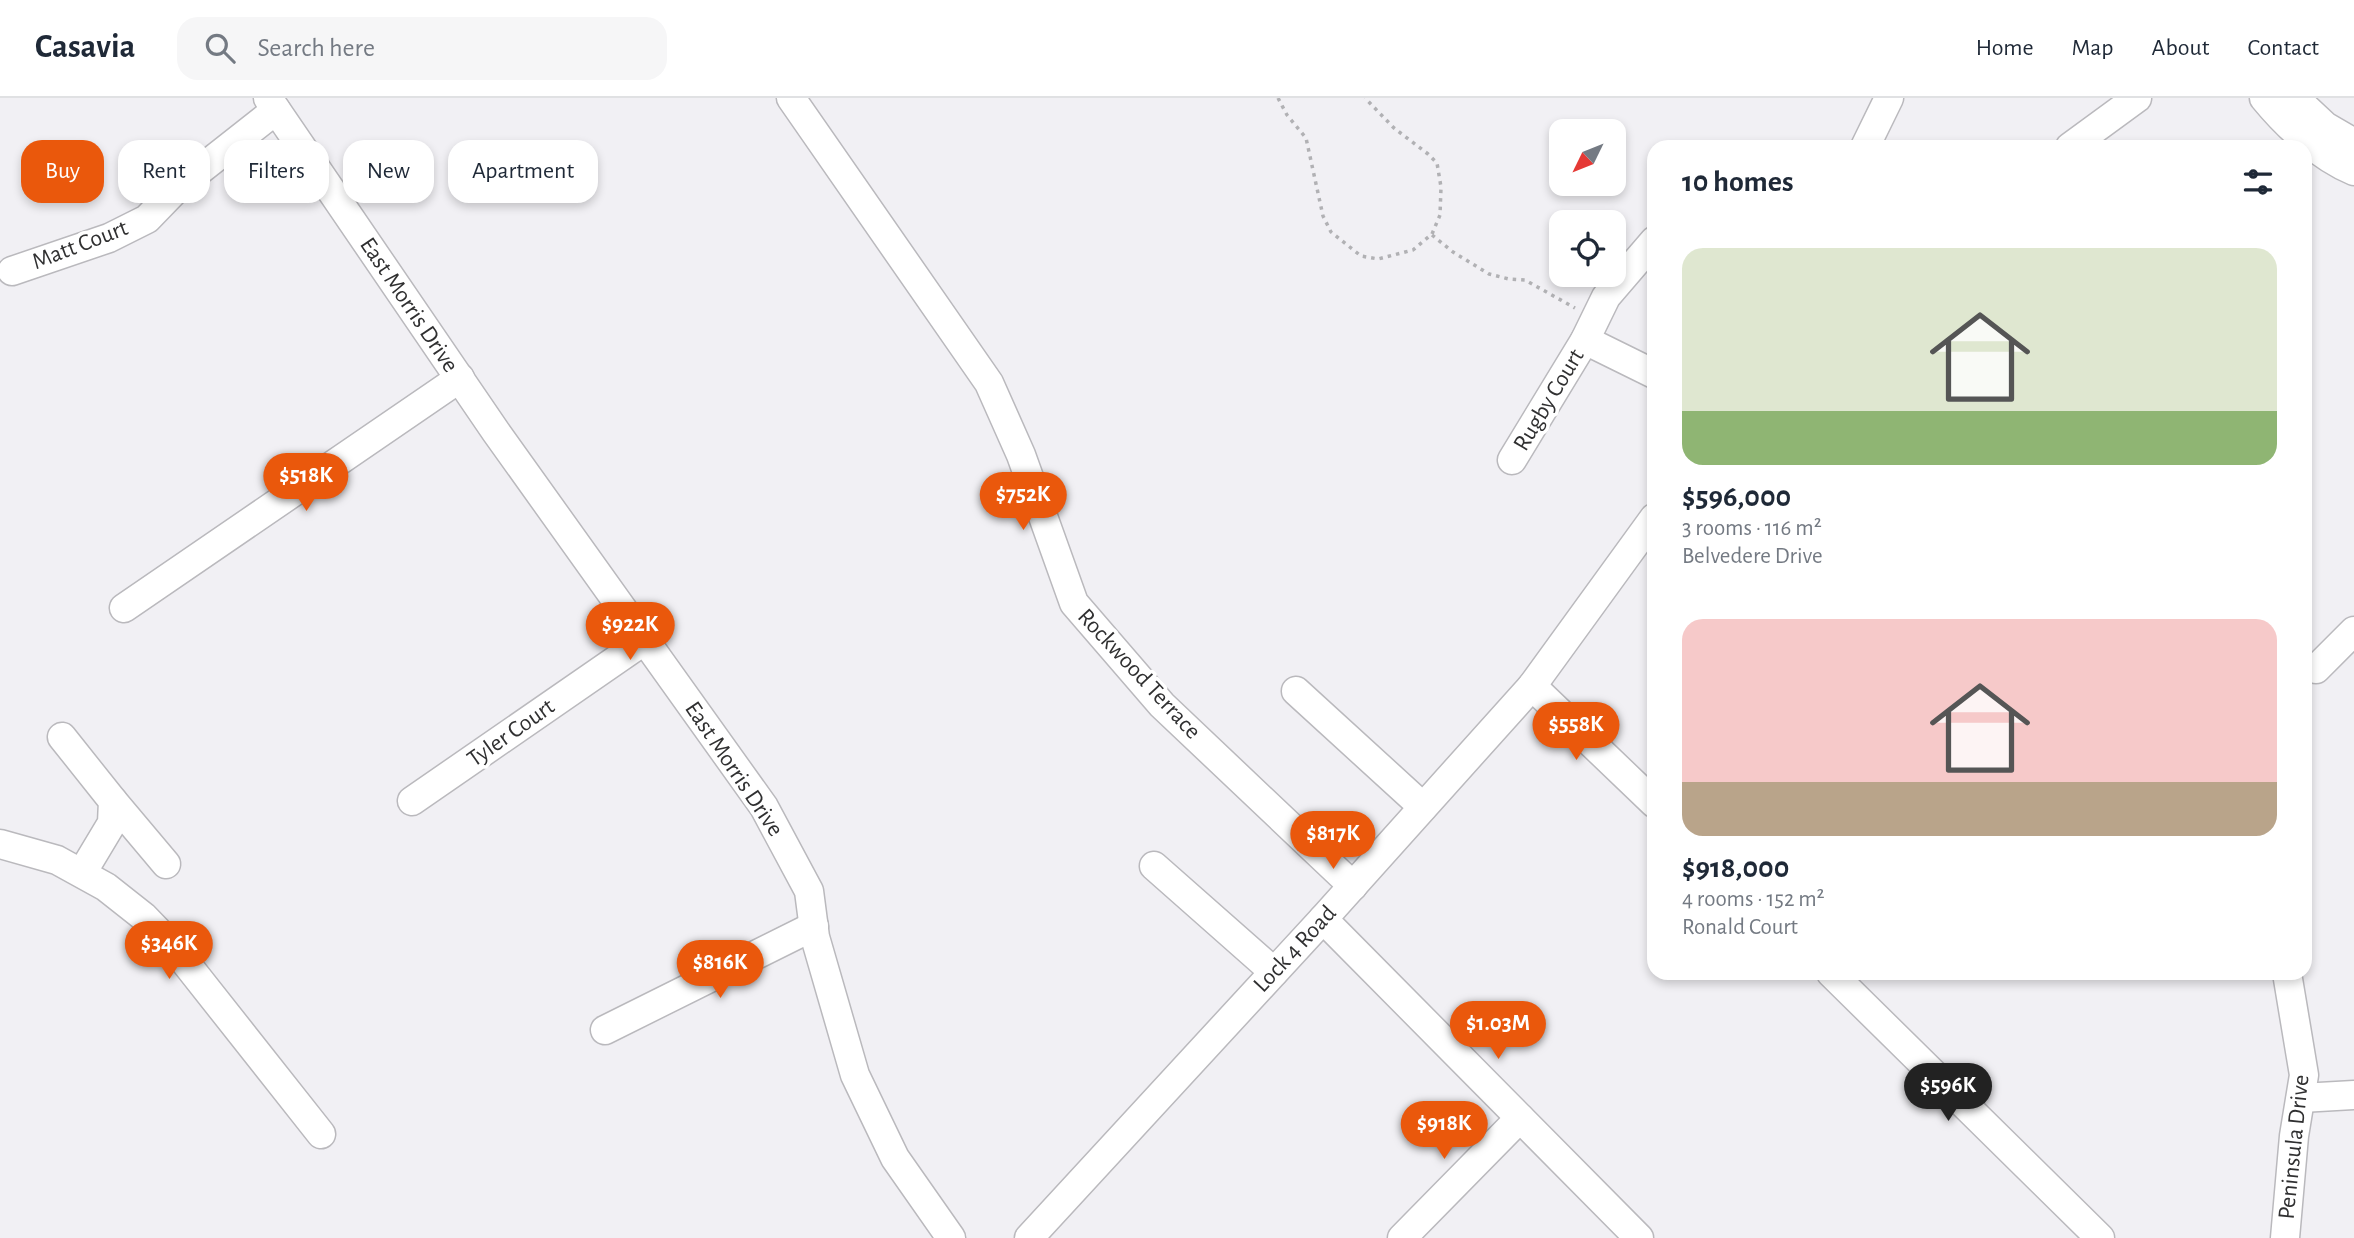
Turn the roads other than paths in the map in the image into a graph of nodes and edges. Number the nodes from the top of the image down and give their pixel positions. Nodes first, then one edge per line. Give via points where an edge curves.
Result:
1 (791, 98) edge
2 (1889, 98) edge
3 (2137, 98) edge
4 (2264, 98) edge
5 (2295, 98) edge
6 (272, 104) edge
7 (1869, 139) edge
8 (2080, 140) edge
9 (2307, 140) edge
10 (2354, 143) edge
11 (2312, 144) edge
12 (2354, 171) edge
13 (1647, 249) edge
14 (12, 271) dead end
15 (1590, 330) junction
16 (1647, 369) edge
17 (460, 379) junction
18 (1512, 460) dead end
19 (1647, 528) edge
20 (124, 608) dead end
21 (2354, 631) edge
22 (645, 640) junction
23 (2316, 669) dead end
24 (1531, 686) junction
25 (1296, 691) dead end
26 (62, 737) dead end
27 (1647, 796) edge
28 (113, 801) junction
29 (412, 801) dead end
30 (1423, 807) junction
31 (0, 845) edge
32 (166, 864) dead end
33 (1154, 866) dead end
34 (82, 873) junction
35 (1353, 886) junction
36 (1323, 919) junction
37 (814, 926) junction
38 (1274, 972) junction
39 (1838, 980) edge
40 (2288, 980) edge
41 (605, 1030) dead end
42 (2354, 1095) edge
43 (2301, 1098) junction
44 (1520, 1118) junction
45 (321, 1134) dead end
46 (951, 1238) edge
47 (1029, 1238) edge
48 (1402, 1238) edge
49 (1639, 1238) edge
50 (2100, 1238) edge
51 (2285, 1238) edge

1 - 35 street, Rockwood Terrace via 989,383 1021,456 1074,603 1163,705
2 - 7 street
3 - 8 street
4 - 9 street via 2284,123
5 - 10 street via 2325,126
6 - 14 street, Matt Court via 147,219 109,238
6 - 17 street, East Morris Drive
11 - 12 street
13 - 15 street, Rugby Court via 1606,297
15 - 16 street, Rugby Court
15 - 18 street, Rugby Court
17 - 20 street
17 - 22 street, East Morris Drive
19 - 24 street, Lock 4 Road
21 - 23 street
22 - 29 street, Tyler Court
22 - 37 street, East Morris Drive via 764,807 809,891
24 - 27 street
24 - 30 street, Lock 4 Road
25 - 30 street
26 - 28 street
28 - 32 street
28 - 34 street via 112,823
30 - 35 street, Lock 4 Road
31 - 34 street via 57,860
33 - 38 street
34 - 45 street via 144,917 174,948
35 - 36 street, Lock 4 Road
36 - 38 street, Lock 4 Road
36 - 44 street
37 - 41 street
37 - 46 street, East Morris Drive via 855,1075 895,1158
38 - 47 street, Lock 4 Road
39 - 50 street
40 - 43 street, Peninsula Drive via 2304,1075
42 - 43 street
43 - 51 street, Peninsula Drive
44 - 48 street
44 - 49 street

